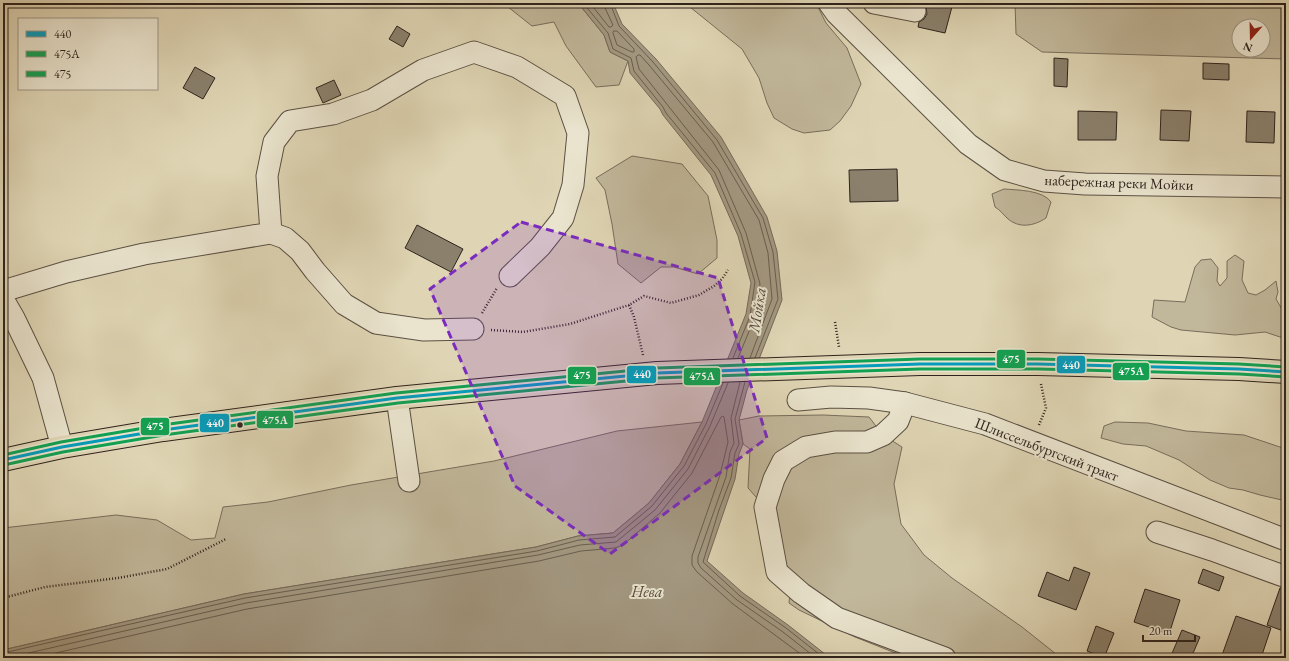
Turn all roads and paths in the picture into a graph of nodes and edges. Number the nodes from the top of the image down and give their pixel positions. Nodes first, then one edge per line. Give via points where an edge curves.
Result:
1 (874, 3) edge
2 (838, 6) edge
3 (915, 11) dead end
4 (1286, 187) edge
5 (271, 233) junction
6 (728, 270) dead end
7 (510, 276) joint
8 (3, 291) edge
9 (3, 299) edge
10 (629, 305) junction
11 (835, 322) dead end
12 (473, 330) junction
13 (839, 347) dead end
14 (1038, 364) junction
15 (650, 366) junction
16 (1286, 372) edge
17 (397, 398) junction
18 (798, 400) dead end
19 (905, 403) junction
20 (1032, 443) junction
21 (62, 446) junction
22 (3, 460) edge
23 (409, 481) dead end
24 (1157, 532) dead end
25 (226, 539) dead end
26 (1286, 540) edge
27 (1286, 577) edge
28 (3, 598) edge
29 (945, 658) edge

1 - 3 street
2 - 4 street, набережная реки Мойки via 968,144 1005,170 1044,181 1085,184
5 - 7 street via 267,176 274,142 290,121 333,114 372,100 423,70 474,52 517,67 565,96 578,133 573,185 563,218 540,247
5 - 8 street via 144,254 66,272
5 - 12 street via 285,238 300,251 344,304 376,323 424,330
6 - 10 path via 722,279 699,296 671,304 644,296
7 - 12 path via 497,288
9 - 21 street via 43,378
10 - 12 path via 570,324 523,332
10 - 15 path
11 - 13 path
14 - 15 main road
14 - 16 main road
14 - 20 path via 1046,408
15 - 17 main road
17 - 21 main road
17 - 23 street
18 - 19 street, Шлиссельбургский тракт via 831,397 869,398
19 - 20 street, Шлиссельбургский тракт via 985,424
19 - 29 street via 898,421 883,435 866,442 836,442 806,447 783,461 765,507 777,572 802,593 837,618
20 - 26 street, Шлиссельбургский тракт
21 - 22 main road
24 - 27 street
25 - 28 path via 167,569 45,587

